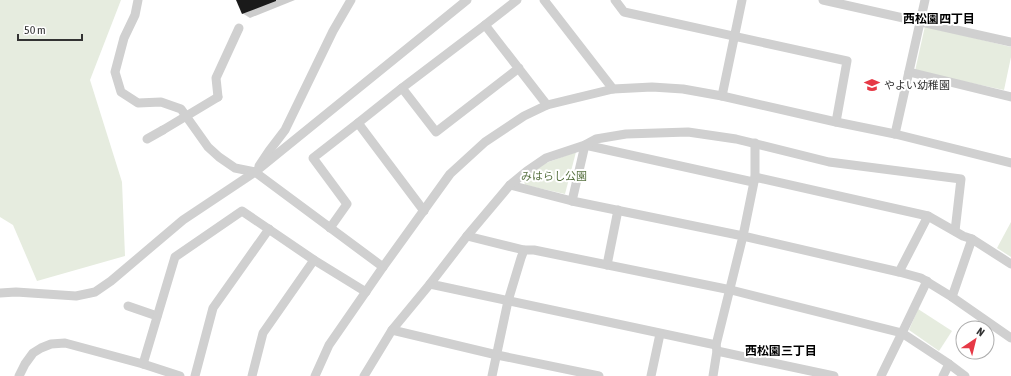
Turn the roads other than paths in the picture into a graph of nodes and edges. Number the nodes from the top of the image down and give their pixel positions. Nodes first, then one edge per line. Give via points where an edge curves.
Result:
1 (138, 0) edge
2 (351, 0) edge
3 (467, 0) edge
4 (517, 0) edge
5 (544, 0) edge
6 (614, 0) edge
7 (742, 0) edge
8 (823, 0) edge
9 (925, 0) edge
10 (920, 21) junction
11 (485, 25) junction
12 (239, 28) dead end
13 (734, 36) junction
14 (1011, 42) edge
15 (519, 68) junction
16 (909, 72) junction
17 (402, 88) junction
18 (613, 89) junction
19 (722, 96) junction
20 (1011, 97) edge
21 (547, 105) junction
22 (836, 122) junction
23 (358, 123) junction
24 (895, 134) junction
25 (147, 140) dead end
26 (755, 143) junction
27 (585, 145) junction
28 (1011, 163) edge
29 (256, 172) junction
30 (754, 179) junction
31 (510, 185) junction
32 (572, 201) junction
33 (618, 210) junction
34 (424, 211) junction
35 (928, 216) junction
36 (330, 228) junction
37 (269, 229) junction
38 (955, 231) junction
39 (467, 236) junction
40 (743, 236) junction
41 (972, 239) junction
42 (524, 250) junction
43 (314, 260) junction
44 (1011, 264) edge
45 (607, 265) junction
46 (383, 267) junction
47 (899, 272) junction
48 (927, 281) junction
49 (430, 284) junction
50 (731, 290) junction
51 (366, 292) junction
52 (0, 293) edge
53 (952, 297) junction
54 (508, 300) junction
55 (128, 306) dead end
56 (157, 316) junction
57 (392, 330) junction
58 (902, 333) junction
59 (660, 334) junction
60 (1011, 338) edge
61 (716, 348) junction
62 (497, 355) junction
63 (143, 364) junction
64 (949, 364) junction
65 (19, 376) edge
66 (180, 376) edge
67 (195, 376) edge
68 (252, 376) edge
69 (315, 376) edge
70 (364, 376) edge
71 (492, 376) edge
72 (599, 376) edge
73 (651, 376) edge
74 (713, 376) edge
75 (834, 376) edge
76 (881, 376) edge
77 (944, 376) edge
78 (965, 376) edge

1 - 29 street via 135,16 124,38 116,72 121,92 138,103 161,102 181,109 208,147 235,168
2 - 29 street via 333,31 285,130
3 - 29 street
4 - 11 street
5 - 18 street
6 - 13 street via 624,12
7 - 13 street
8 - 10 street
9 - 10 street
10 - 14 street
10 - 16 street
11 - 15 street
11 - 17 street
12 - 25 street, bridge via 216,78 218,97
13 - 19 street
13 - 22 street via 847,61
15 - 17 street via 436,132
15 - 21 street
16 - 20 street
16 - 24 street
17 - 23 street
18 - 19 street via 652,87
18 - 21 street
19 - 22 street
21 - 34 street via 524,116 485,142 450,174
22 - 24 street
23 - 34 street
23 - 36 street via 313,158 347,204
24 - 28 street
26 - 27 street via 688,132 626,134 596,139
26 - 30 street
26 - 38 street via 828,162 961,179
27 - 30 street
27 - 31 street via 546,158
27 - 32 street
29 - 36 street
29 - 52 street via 183,220 95,292 76,296
30 - 35 street
30 - 40 street
31 - 32 street
31 - 39 street
32 - 33 street
33 - 40 street
33 - 45 street
34 - 46 street
35 - 38 street
35 - 47 street
36 - 46 street
37 - 43 street
37 - 56 street via 242,210 175,257
37 - 67 street via 213,308
38 - 41 street
39 - 42 street
39 - 49 street
40 - 47 street
40 - 50 street
41 - 44 street
41 - 53 street
42 - 45 street
42 - 54 street
43 - 51 street
43 - 68 street via 263,333
45 - 50 street
46 - 51 street
47 - 48 street
48 - 53 street
48 - 58 street
49 - 54 street
49 - 57 street
50 - 58 street
50 - 61 street
51 - 69 street via 329,345
53 - 60 street
54 - 59 street
54 - 62 street
55 - 56 street
56 - 63 street
57 - 62 street
57 - 70 street
58 - 64 street
58 - 76 street
59 - 61 street
59 - 73 street
61 - 74 street
61 - 75 street
62 - 71 street
62 - 72 street
63 - 65 street via 65,343 51,344 33,353
63 - 66 street
64 - 77 street
64 - 78 street

